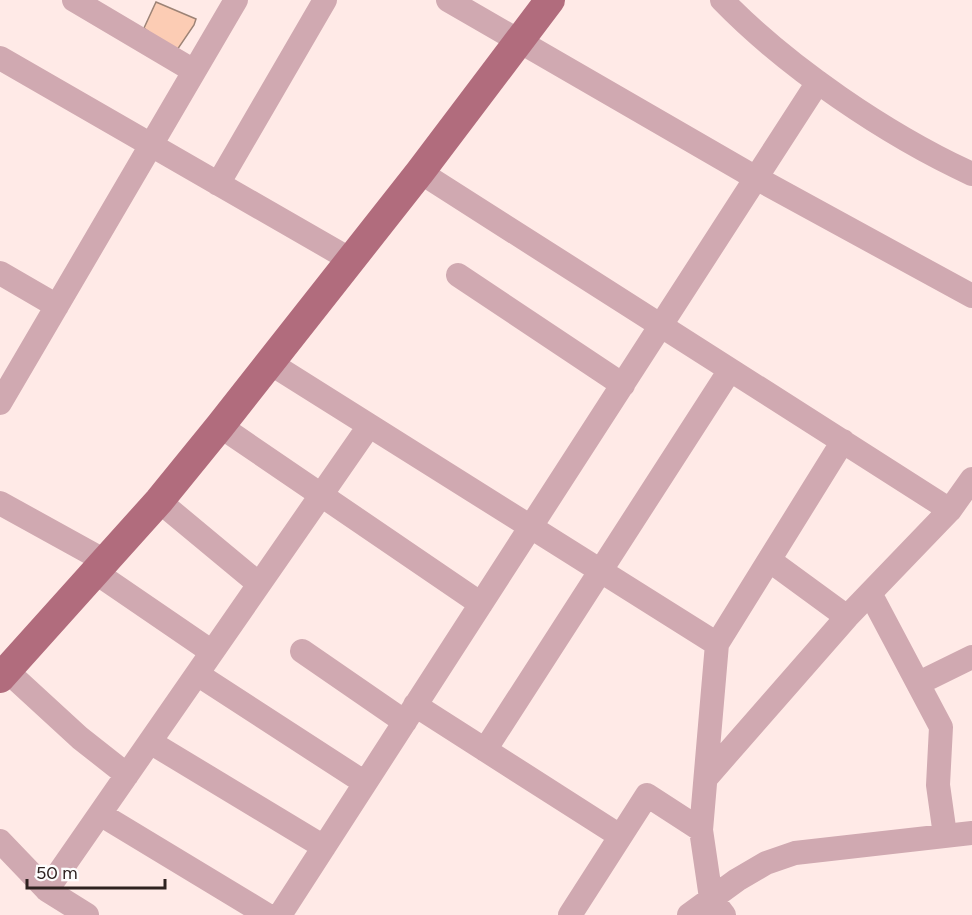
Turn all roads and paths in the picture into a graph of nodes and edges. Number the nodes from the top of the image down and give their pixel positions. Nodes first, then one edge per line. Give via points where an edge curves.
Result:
1 (74, 0) edge
2 (236, 0) edge
3 (325, 0) edge
4 (448, 0) edge
5 (550, 0) edge
6 (722, 0) edge
7 (518, 40) junction
8 (0, 58) edge
9 (194, 70) junction
10 (818, 82) junction
11 (151, 145) junction
12 (420, 172) junction
13 (972, 174) edge
14 (756, 178) junction
15 (218, 184) junction
16 (351, 260) junction
17 (0, 273) edge
18 (458, 275) dead end
19 (972, 296) edge
20 (57, 306) junction
21 (661, 326) junction
22 (270, 363) junction
23 (730, 370) junction
24 (622, 385) junction
25 (0, 403) edge
26 (220, 426) junction
27 (369, 426) junction
28 (843, 441) junction
29 (972, 479) edge
30 (321, 495) junction
31 (159, 501) junction
32 (0, 503) edge
33 (950, 510) junction
34 (530, 527) junction
35 (769, 560) junction
36 (100, 566) junction
37 (600, 571) junction
38 (260, 584) junction
39 (870, 593) junction
40 (481, 604) junction
41 (847, 617) junction
42 (717, 644) junction
43 (302, 651) dead end
44 (212, 652) junction
45 (972, 657) edge
46 (197, 674) junction
47 (4, 675) edge
48 (919, 683) junction
49 (410, 713) junction
50 (150, 742) junction
51 (484, 750) junction
52 (127, 775) junction
53 (706, 778) junction
54 (365, 783) junction
55 (100, 814) junction
56 (702, 830) junction
57 (972, 833) edge
58 (620, 836) junction
59 (945, 836) junction
60 (0, 841) edge
61 (324, 847) junction
62 (47, 890) junction
63 (717, 906) edge
64 (87, 915) edge
65 (267, 915) edge
66 (280, 915) edge
67 (570, 915) edge
68 (689, 915) edge

1 - 9 street
2 - 9 street
3 - 15 street
4 - 7 street
5 - 7 main road
6 - 10 street
7 - 12 main road
7 - 14 street
8 - 11 street
9 - 11 street
10 - 13 street via 894,131
10 - 14 street
11 - 15 street
11 - 20 street
12 - 16 main road
12 - 21 street
14 - 19 street
14 - 21 street
15 - 16 street
16 - 22 main road
17 - 20 street
18 - 24 street
20 - 25 street
21 - 23 street
21 - 24 street
22 - 26 main road
22 - 27 street
23 - 28 street
23 - 37 street
24 - 34 street
26 - 30 street
26 - 31 main road
27 - 30 street
27 - 34 street
28 - 33 street
28 - 35 street
29 - 33 street
30 - 38 street
30 - 40 street
31 - 36 main road
31 - 38 street
32 - 36 street
33 - 39 street
34 - 37 street
34 - 40 street
35 - 41 street
35 - 42 street
36 - 44 street
36 - 47 main road
37 - 42 street
37 - 51 street
38 - 44 street
39 - 41 street
39 - 48 street
40 - 49 street
41 - 53 street
42 - 53 street
43 - 49 street
44 - 46 street
45 - 48 street
46 - 50 street
46 - 54 street
47 - 52 street
48 - 59 street via 941,727 938,785
49 - 51 street
49 - 54 street
50 - 52 street
50 - 61 street
51 - 58 street
52 - 55 street
53 - 56 street
54 - 61 street
55 - 62 street
55 - 65 street
56 - 58 street via 647,795
56 - 63 street
57 - 59 street
58 - 67 street
59 - 63 street via 795,853 766,863
60 - 62 street
61 - 66 street
62 - 64 street
63 - 68 street

